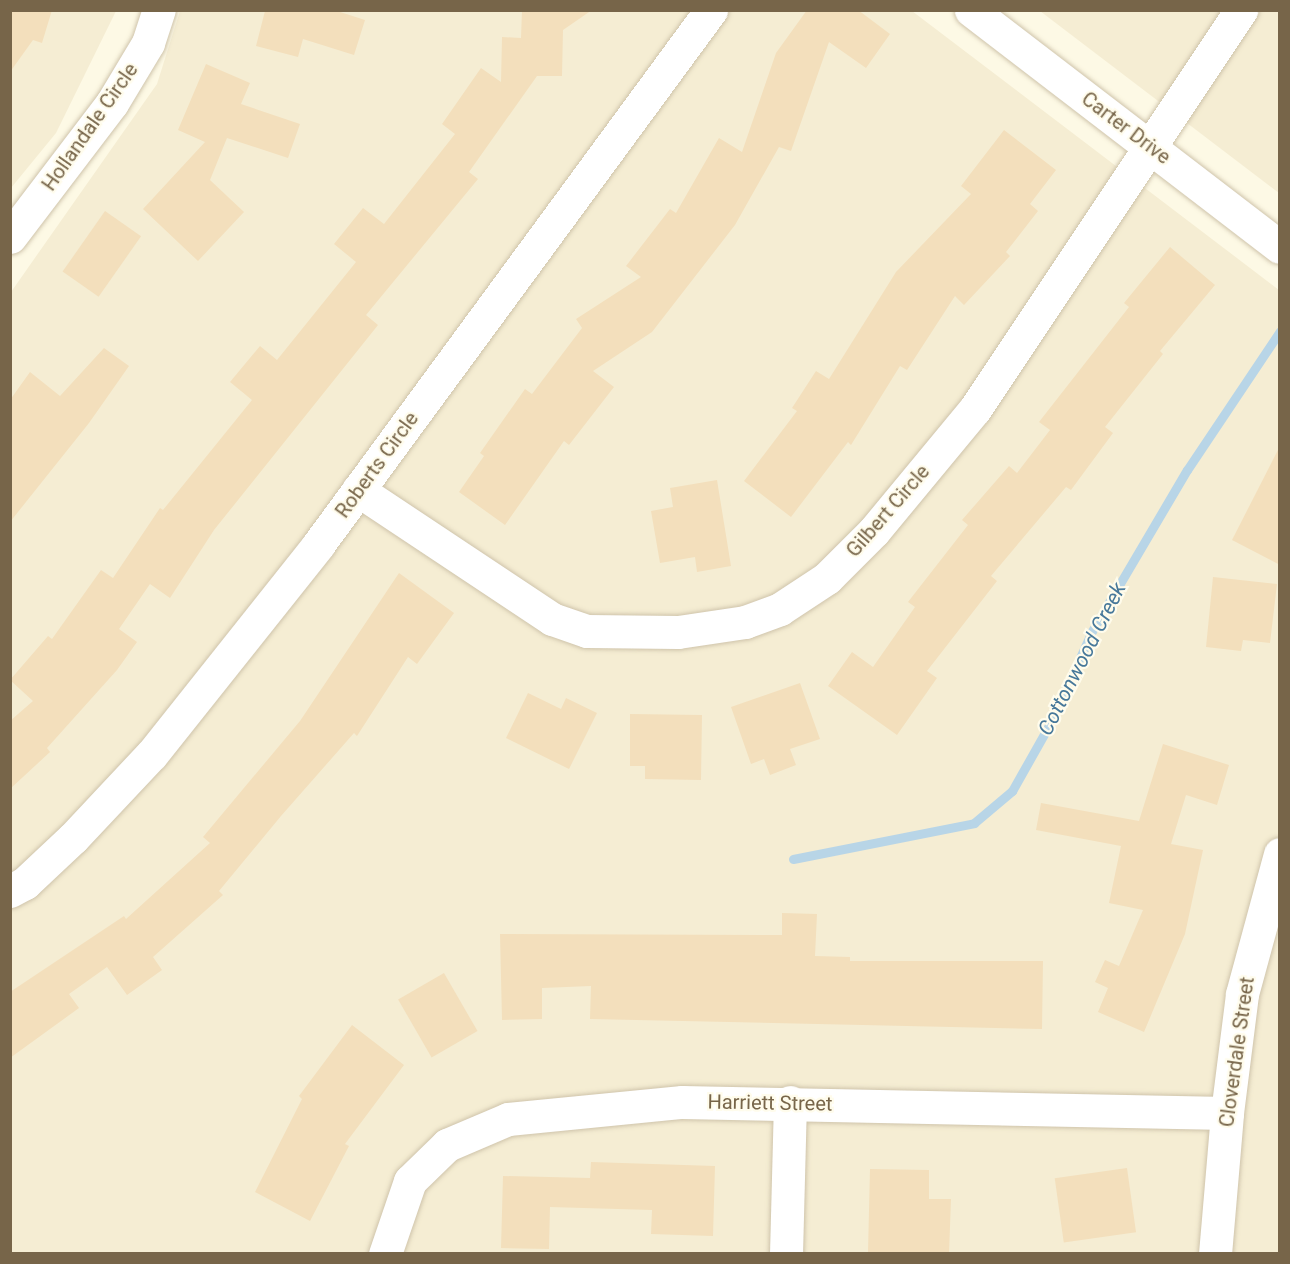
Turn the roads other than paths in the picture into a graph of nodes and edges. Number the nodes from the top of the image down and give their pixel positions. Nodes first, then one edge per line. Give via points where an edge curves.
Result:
1 (159, 10) edge
2 (711, 10) edge
3 (971, 10) edge
4 (1241, 10) edge
5 (1151, 147) junction
6 (10, 237) edge
7 (1280, 247) edge
8 (358, 490) junction
9 (1280, 854) edge
10 (10, 891) edge
11 (790, 1102) junction
12 (1227, 1113) junction
13 (385, 1254) edge
14 (786, 1254) edge
15 (1215, 1254) edge

1 - 6 street, Hollandale Circle via 148,43 112,103
2 - 8 street, Roberts Circle
3 - 5 street, Carter Drive
4 - 5 street, Gilbert Circle
5 - 7 street, Carter Drive
5 - 8 street, Gilbert Circle via 975,409 874,531 826,578 780,609 745,622 678,632 587,631 552,619
8 - 10 street, Roberts Circle via 152,754 73,838 25,883
9 - 12 street, Cloverdale Street via 1242,994
11 - 12 street, Harriett Street
11 - 13 street, Harriett Street via 682,1102 508,1119 447,1145 410,1181
11 - 14 street
12 - 15 street, Cloverdale Street

